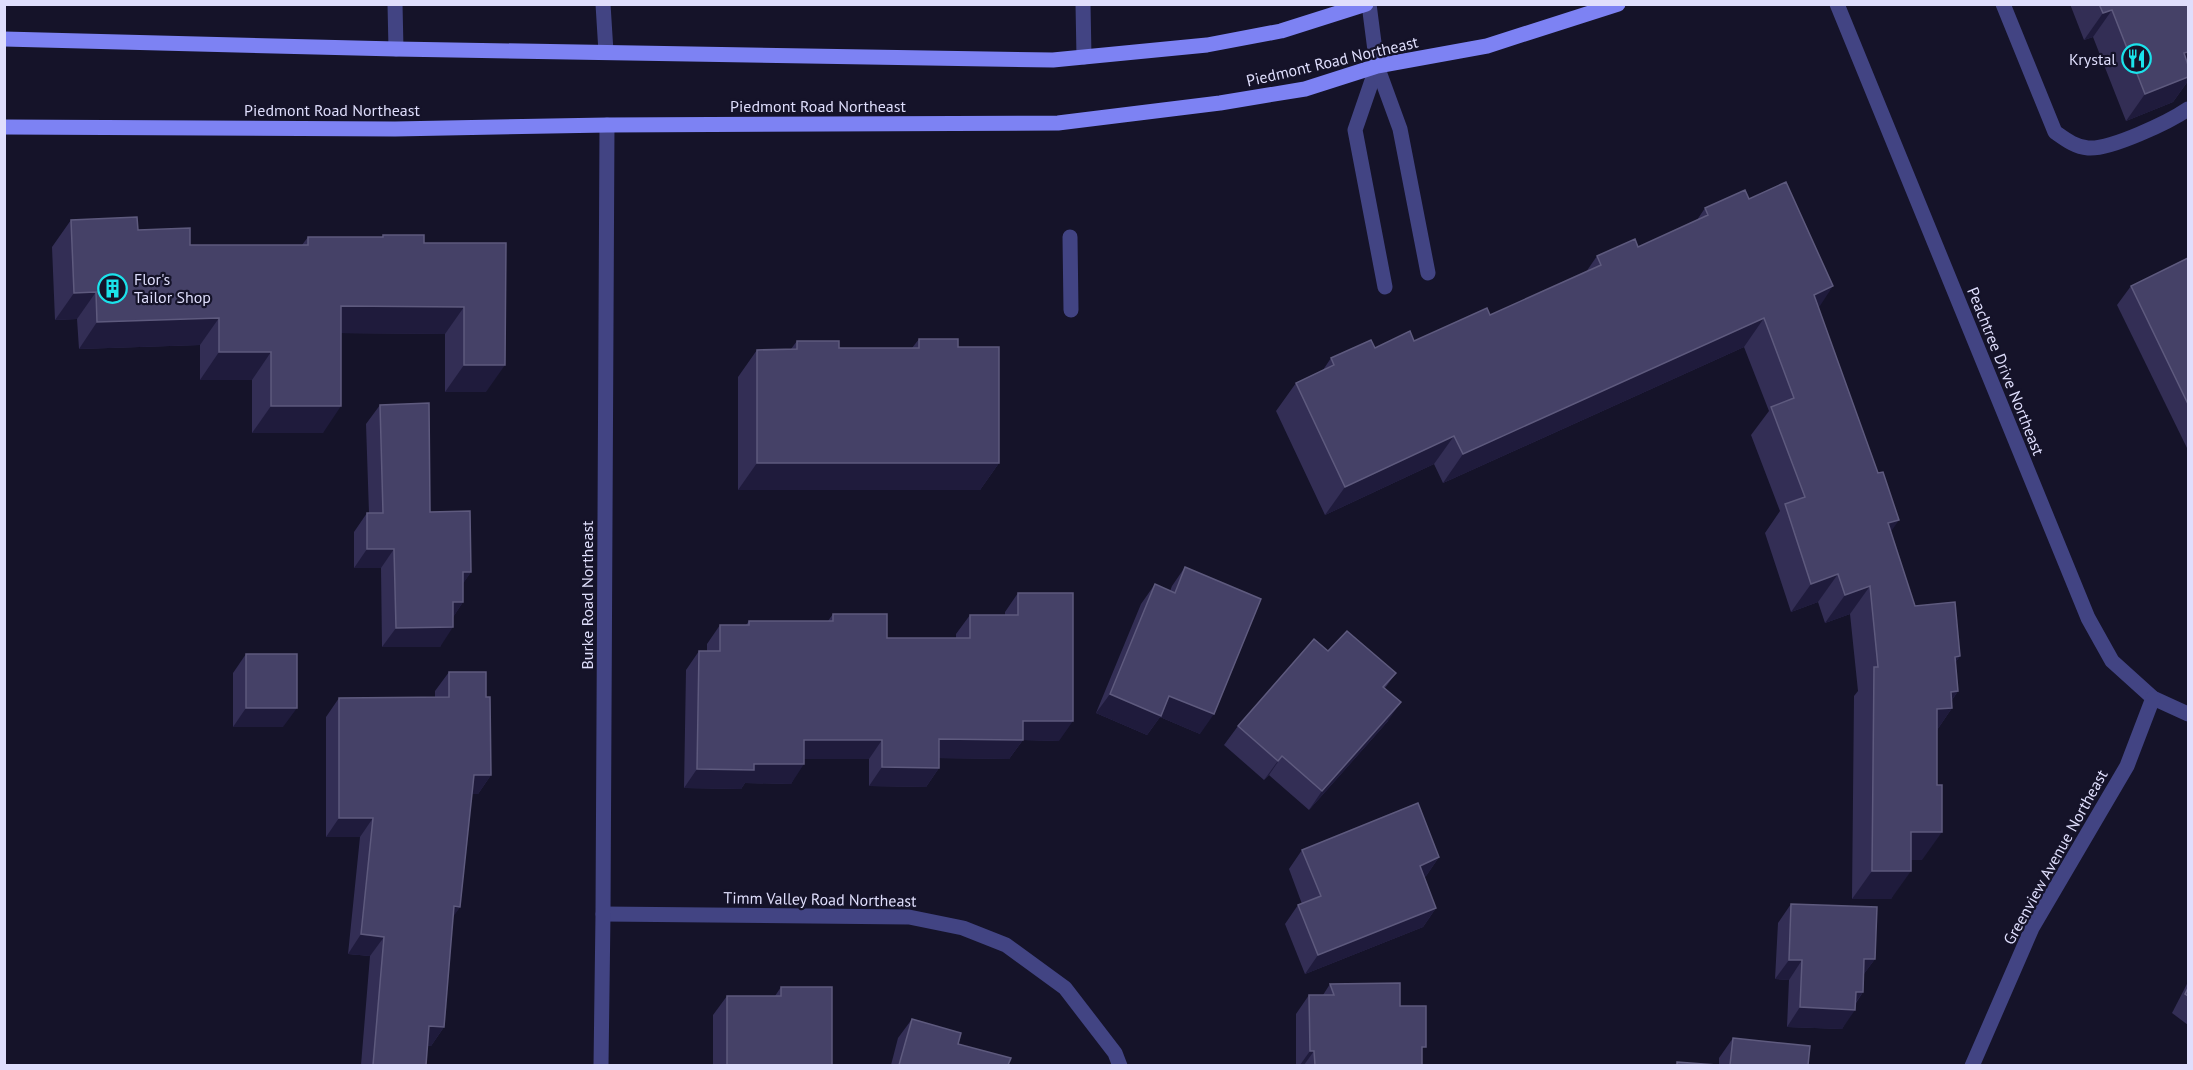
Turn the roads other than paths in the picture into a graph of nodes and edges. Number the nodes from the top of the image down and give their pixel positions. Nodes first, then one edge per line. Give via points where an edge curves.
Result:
1 (395, 4) edge
2 (603, 4) edge
3 (1083, 4) edge
4 (1368, 4) edge
5 (1618, 4) edge
6 (1837, 4) edge
7 (2003, 4) edge
8 (4, 39) edge
9 (396, 49) junction
10 (606, 52) junction
11 (1084, 57) junction
12 (1377, 66) junction
13 (2188, 109) edge
14 (607, 125) junction
15 (4, 127) edge
16 (1070, 237) dead end
17 (1428, 273) dead end
18 (1385, 287) dead end
19 (1071, 310) dead end
20 (2153, 698) junction
21 (2188, 714) edge
22 (603, 914) junction
23 (600, 1065) edge
24 (1120, 1065) edge
25 (1972, 1065) edge

1 - 9 street
2 - 10 street
3 - 11 street
4 - 11 main road via 1281,31 1207,45
4 - 12 street
5 - 12 main road, Piedmont Road Northeast via 1487,46
6 - 20 street, Peachtree Drive Northeast via 2088,618 2112,661
7 - 13 street via 2055,132 2071,142 2088,148 2110,145
8 - 9 main road
9 - 10 main road
10 - 11 main road via 1053,60
12 - 14 main road, Piedmont Road Northeast via 1298,91 1058,123
12 - 17 street via 1400,129
12 - 18 street via 1355,130
14 - 15 main road, Piedmont Road Northeast via 395,129
14 - 22 street, Burke Road Northeast
16 - 19 street
20 - 21 street, Peachtree Drive Northeast
20 - 25 street, Greenview Avenue Northeast via 2127,766 2031,928
22 - 23 street, Burke Road Northeast
22 - 24 street, Timm Valley Road Northeast via 909,917 963,928 1005,945 1065,988

